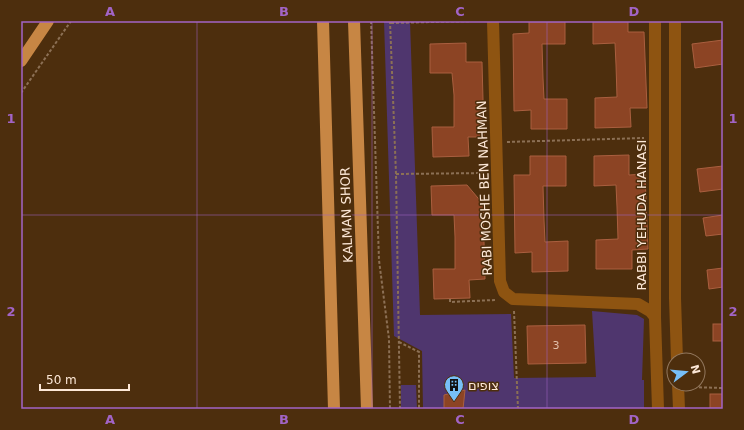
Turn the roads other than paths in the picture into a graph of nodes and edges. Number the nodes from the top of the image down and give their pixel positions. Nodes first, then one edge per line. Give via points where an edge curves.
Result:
1 (48, 21) edge
2 (323, 21) edge
3 (354, 21) edge
4 (492, 21) edge
5 (656, 21) edge
6 (675, 21) edge
7 (21, 61) edge
8 (655, 317) junction
9 (677, 352) edge
10 (678, 392) edge
11 (334, 409) edge
12 (367, 409) edge
13 (658, 409) edge
14 (679, 409) edge

1 - 7 main road
2 - 11 main road, KALMAN SHOR
3 - 12 main road, KALMAN SHOR
4 - 8 street, RABI MOSHE BEN NAHMAN via 500,282 504,292 513,299 632,303 644,307
5 - 8 street, RABBI YEHUDA HANASI
6 - 9 street
8 - 13 street, RABBI YEHUDA HANASI
10 - 14 street

